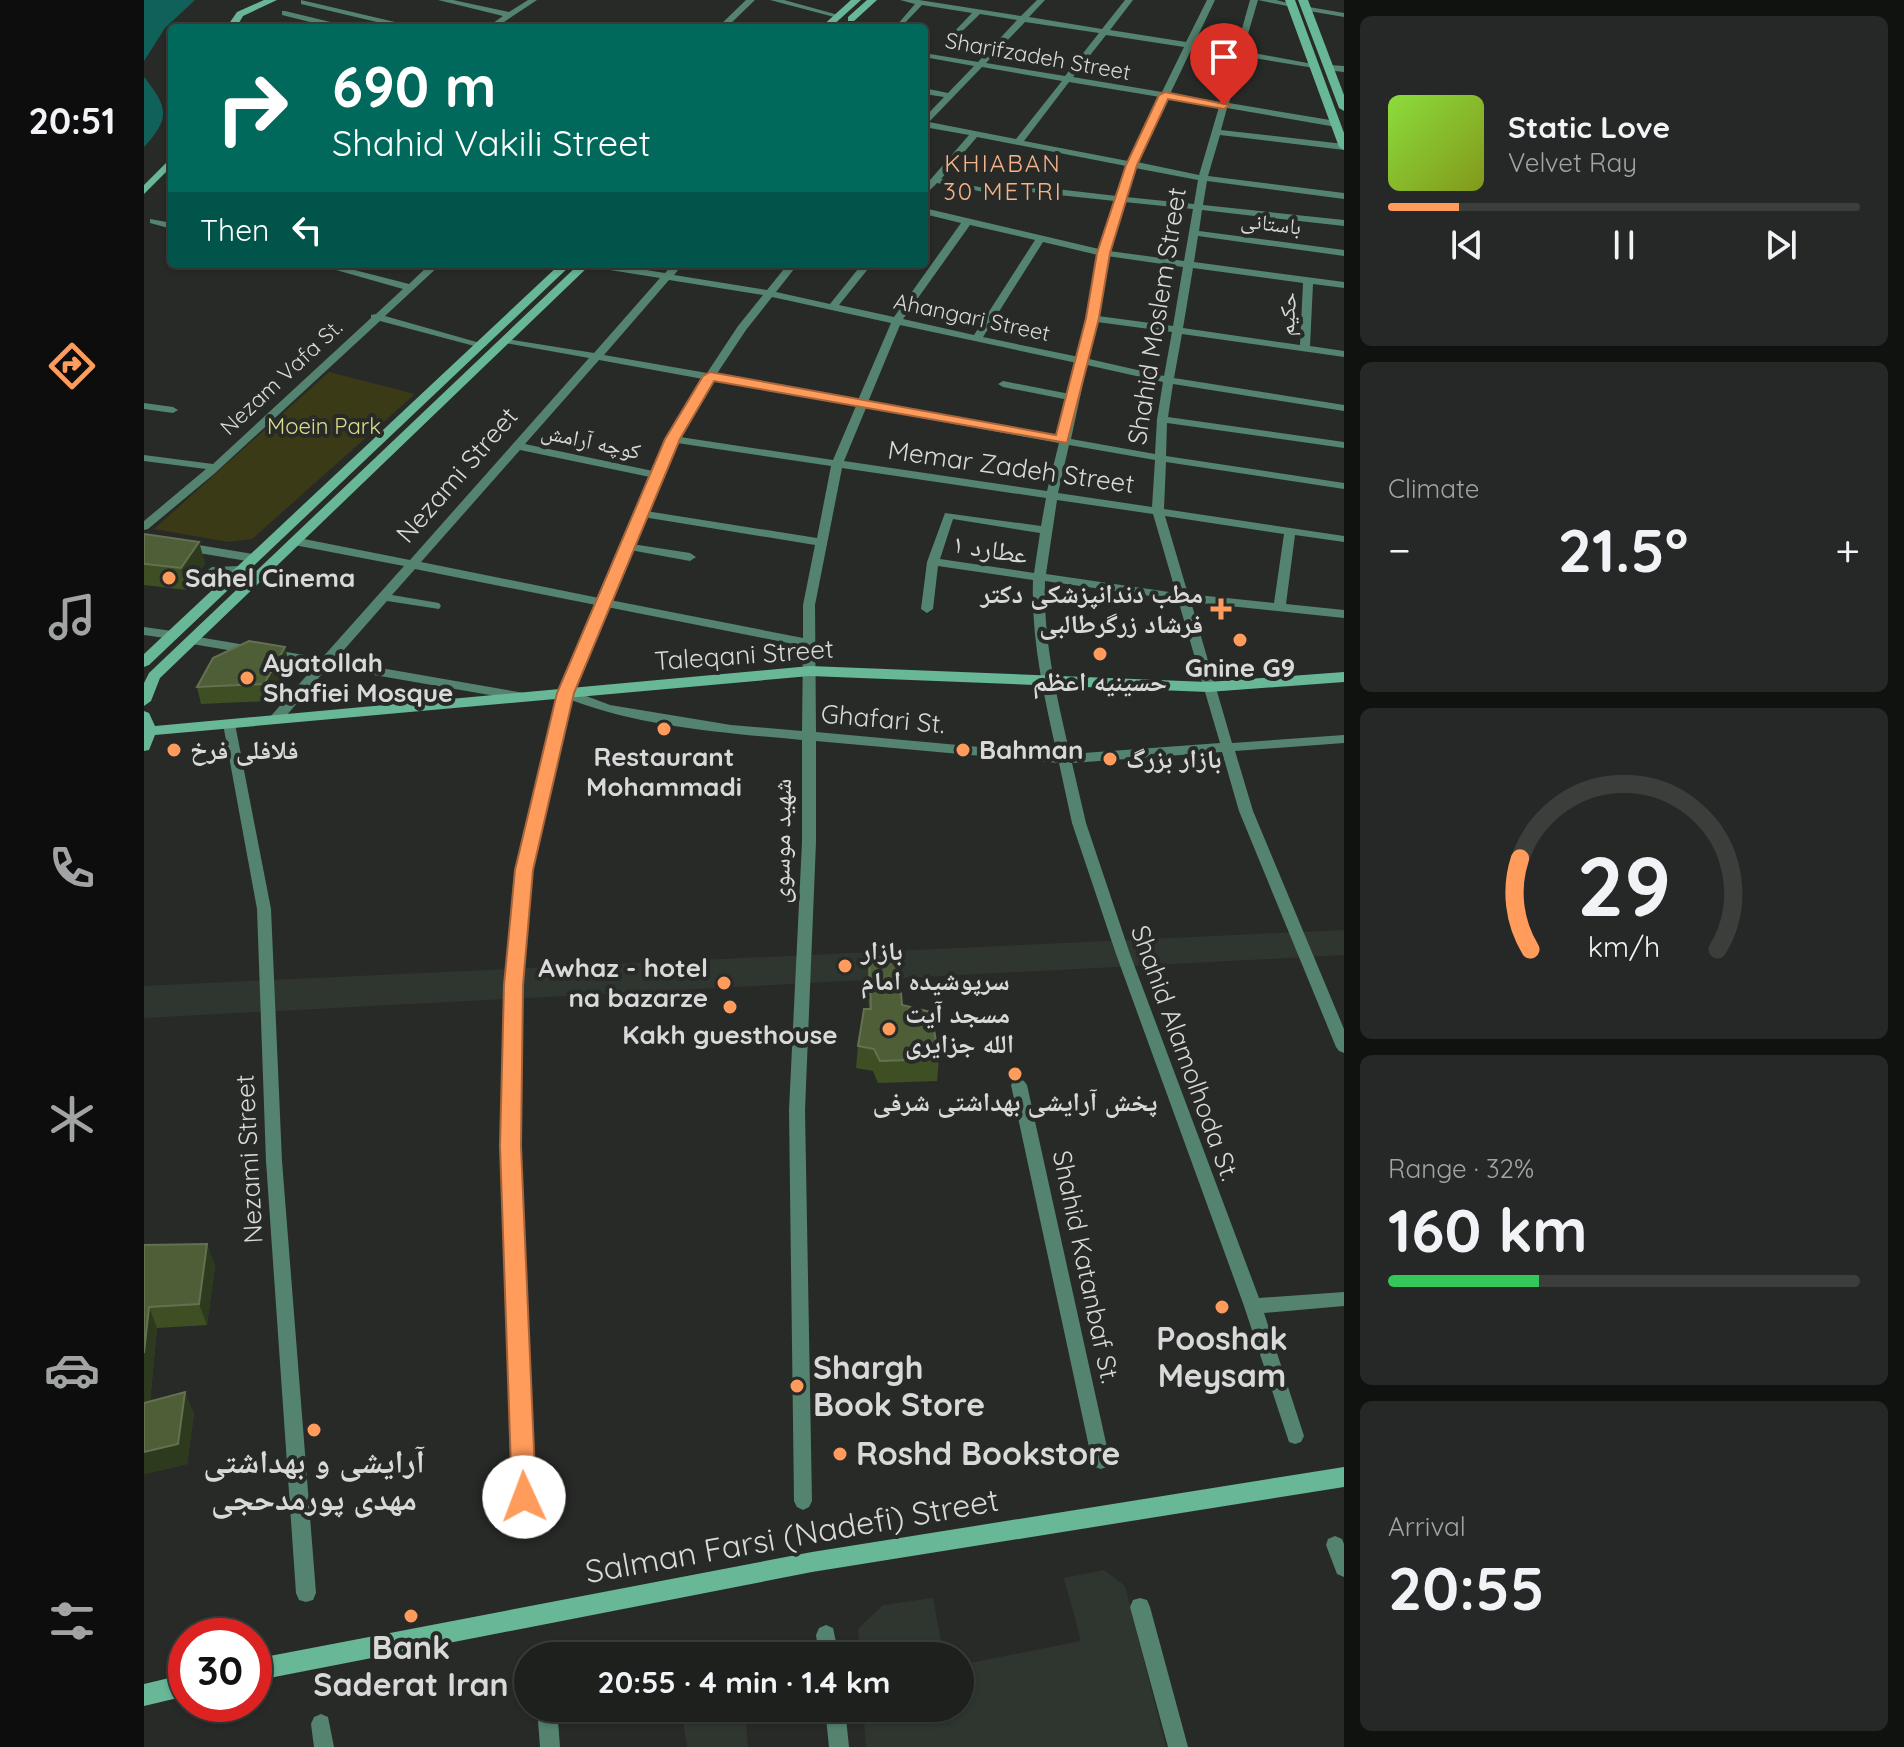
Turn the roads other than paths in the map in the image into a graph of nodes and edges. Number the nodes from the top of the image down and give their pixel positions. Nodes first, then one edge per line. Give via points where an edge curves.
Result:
1 (256, 0) edge
2 (272, 0) edge
3 (442, 0) edge
4 (533, 0) edge
5 (751, 0) edge
6 (774, 0) edge
7 (856, 0) edge
8 (872, 0) edge
9 (904, 0) edge
10 (1041, 0) edge
11 (1129, 0) edge
12 (1211, 0) edge
13 (1254, 0) edge
14 (1262, 0) edge
15 (304, 2) dead end
16 (920, 3) junction
17 (1291, 3) edge
18 (1305, 4) edge
19 (978, 12) junction
20 (285, 13) dead end
21 (510, 15) junction
22 (1344, 15) edge
23 (838, 16) junction
24 (1023, 19) junction
25 (221, 24) edge
26 (234, 24) edge
27 (328, 24) edge
28 (395, 24) edge
29 (496, 24) edge
30 (725, 24) edge
31 (829, 24) edge
32 (845, 24) edge
33 (902, 24) edge
34 (1104, 32) junction
35 (954, 37) dead end
36 (1189, 45) junction
37 (1239, 53) junction
38 (928, 56) edge
39 (980, 64) junction
40 (1314, 65) junction
41 (1329, 68) junction
42 (1344, 69) edge
43 (1068, 79) junction
44 (928, 92) edge
45 (1165, 95) junction
46 (950, 96) junction
47 (1224, 105) junction
48 (1344, 108) edge
49 (928, 120) edge
50 (1336, 124) junction
51 (928, 125) edge
52 (1216, 132) junction
53 (975, 134) junction
54 (1018, 142) junction
55 (1344, 147) edge
56 (168, 164) edge
57 (1131, 165) junction
58 (1203, 178) junction
59 (168, 180) edge
60 (935, 180) junction
61 (928, 188) edge
62 (1030, 189) dead end
63 (981, 190) dead end
64 (144, 191) edge
65 (1344, 196) edge
66 (1122, 199) junction
67 (144, 206) edge
68 (1198, 207) junction
69 (928, 212) edge
70 (968, 220) junction
71 (153, 221) dead end
72 (1344, 223) edge
73 (168, 225) edge
74 (1193, 233) junction
75 (1041, 238) junction
76 (1103, 253) junction
77 (1344, 253) edge
78 (1188, 265) junction
79 (335, 268) edge
80 (431, 268) edge
81 (562, 268) edge
82 (584, 268) edge
83 (612, 268) edge
84 (675, 268) edge
85 (790, 268) edge
86 (864, 268) edge
87 (667, 277) junction
88 (1308, 281) junction
89 (1344, 285) edge
90 (409, 287) junction
91 (768, 293) junction
92 (833, 307) junction
93 (375, 317) junction
94 (1093, 318) junction
95 (897, 321) junction
96 (1177, 330) junction
97 (977, 338) junction
98 (505, 340) junction
99 (482, 345) junction
100 (1305, 348) junction
101 (1344, 354) edge
102 (596, 356) junction
103 (1083, 361) junction
104 (710, 376) junction
105 (1169, 380) junction
106 (1003, 384) dead end
107 (1073, 398) junction
108 (862, 404) junction
109 (144, 406) edge
110 (1344, 408) edge
111 (173, 410) dead end
112 (1162, 419) junction
113 (673, 439) junction
114 (1062, 440) junction
115 (1344, 445) edge
116 (517, 446) junction
117 (144, 458) edge
118 (1160, 458) junction
119 (837, 464) junction
120 (213, 467) junction
121 (657, 475) junction
122 (1344, 486) edge
123 (1052, 495) junction
124 (1158, 511) junction
125 (639, 513) junction
126 (144, 527) edge
127 (1046, 530) junction
128 (1290, 531) junction
129 (1344, 539) edge
130 (144, 540) edge
131 (294, 541) junction
132 (821, 542) junction
133 (625, 546) junction
134 (690, 557) dead end
135 (253, 558) junction
136 (933, 562) junction
137 (413, 565) junction
138 (240, 570) junction
139 (212, 571) dead end
140 (1039, 578) junction
141 (384, 597) junction
142 (1181, 597) junction
143 (602, 602) junction
144 (435, 606) dead end
145 (1280, 607) junction
146 (927, 609) dead end
147 (1344, 614) edge
148 (144, 631) edge
149 (172, 635) junction
150 (192, 640) junction
151 (809, 643) junction
152 (144, 662) edge
153 (326, 663) junction
154 (810, 671) junction
155 (1344, 677) edge
156 (1047, 681) junction
157 (1208, 687) junction
158 (566, 693) junction
159 (524, 697) junction
160 (144, 701) edge
161 (275, 720) junction
162 (229, 724) junction
163 (146, 731) edge
164 (809, 737) junction
165 (1344, 739) edge
166 (1226, 747) junction
167 (1064, 759) junction
168 (1344, 1047) edge
169 (1019, 1085) dead end
170 (1344, 1299) edge
171 (1253, 1306) junction
172 (1295, 1436) dead end
173 (1101, 1461) dead end
174 (1344, 1477) edge
175 (803, 1501) dead end
176 (525, 1529) dead end
177 (1335, 1545) dead end
178 (1344, 1568) edge
179 (306, 1593) dead end
180 (1140, 1607) dead end
181 (826, 1635) dead end
182 (827, 1642) edge
183 (272, 1667) edge
184 (168, 1689) edge
185 (144, 1695) edge
186 (548, 1722) edge
187 (836, 1722) edge
188 (321, 1724) dead end
189 (324, 1747) edge
190 (550, 1747) edge
191 (839, 1747) edge
192 (1178, 1747) edge

1 - 25 main road via 231,12
2 - 26 main road via 240,14
3 - 21 street
4 - 21 street
5 - 30 street
6 - 23 street
7 - 23 main road
8 - 32 main road
9 - 16 street
10 - 24 street
11 - 34 street
12 - 36 street, Shahid Alamolhoda St.
13 - 37 street, Shahid Moslem Street
14 - 17 street
15 - 28 street
16 - 19 street
16 - 33 street
17 - 40 main road
18 - 22 street
18 - 41 main road
19 - 24 street
19 - 35 street
20 - 27 street
21 - 29 street
23 - 31 main road
24 - 34 street
24 - 39 street
34 - 36 street
34 - 43 street
36 - 37 street
36 - 45 street, Shahid Alamolhoda St.
37 - 40 street
37 - 47 street, Shahid Moslem Street
38 - 39 street, Sharifzadeh Street
39 - 43 street, Sharifzadeh Street
39 - 46 street
40 - 50 main road
41 - 42 street
41 - 48 main road
43 - 45 street, Sharifzadeh Street
43 - 54 street
44 - 46 street
45 - 47 street, Sharifzadeh Street
45 - 57 street, Shahid Alamolhoda St.
46 - 49 street
47 - 50 street, Sharifzadeh Street
47 - 52 street, Shahid Moslem Street
50 - 55 main road
51 - 53 street
52 - 55 street
52 - 58 street, Shahid Moslem Street
53 - 54 street
53 - 60 street
54 - 57 street
56 - 64 main road
57 - 58 street
57 - 66 street, Shahid Alamolhoda St.
58 - 65 street
58 - 68 street, Shahid Moslem Street
59 - 67 main road
60 - 61 street
60 - 63 street
62 - 66 street
66 - 68 street
66 - 76 street, Shahid Alamolhoda St.
68 - 72 street
68 - 74 street, Shahid Moslem Street
69 - 70 street
70 - 75 street
70 - 95 street, شهید موسوی
71 - 73 street
74 - 77 street, باستانی
74 - 78 street, Shahid Moslem Street
75 - 76 street
75 - 97 street
76 - 78 street
76 - 94 street, Shahid Alamolhoda St.
78 - 88 street
78 - 96 street, Shahid Moslem Street
79 - 90 street
80 - 90 street, Nezam Vafa St.
81 - 99 main road
82 - 98 main road
83 - 87 street, Ahangari Street
84 - 87 street, Nezami Street
85 - 91 street
86 - 92 street
87 - 91 street, Ahangari Street
87 - 102 street, Nezami Street
88 - 89 street
88 - 100 street, حکیم
90 - 93 street, Nezam Vafa St.
91 - 92 street, Ahangari Street
91 - 104 street
92 - 95 street, Ahangari Street
93 - 99 street
93 - 120 street, Nezam Vafa St.
94 - 96 street
94 - 103 street, Shahid Alamolhoda St.
95 - 97 street, Ahangari Street
95 - 108 street, شهید موسوی
96 - 100 street
96 - 105 street, Shahid Moslem Street
97 - 103 street, Ahangari Street
98 - 102 street
98 - 131 main road
99 - 135 main road
100 - 101 street
102 - 104 street
102 - 116 street, Nezami Street
103 - 105 street, Ahangari Street
103 - 107 street, Shahid Alamolhoda St.
104 - 108 street
104 - 113 street
105 - 110 street, Ahangari Street
105 - 112 street, Shahid Moslem Street
106 - 107 street
107 - 114 street, Shahid Alamolhoda St.
108 - 114 street
108 - 119 street, شهید موسوی
109 - 111 street
112 - 115 street
112 - 118 street, Shahid Moslem Street
113 - 119 street, Memar Zadeh Street
113 - 121 street
114 - 118 street
114 - 123 street, Shahid Alamolhoda St.
116 - 121 street, کوچه آرامش
116 - 137 street, Nezami Street
117 - 120 street
118 - 122 street
118 - 124 street, Shahid Moslem Street
119 - 123 street, Memar Zadeh Street
119 - 132 street, شهید موسوی
120 - 126 street, Nezam Vafa St.
121 - 125 street
123 - 124 street, Memar Zadeh Street
123 - 127 street, Shahid Alamolhoda St.
124 - 128 street, Memar Zadeh Street
124 - 142 street, Shahid Moslem Street
125 - 132 street
125 - 133 street
127 - 136 street via 949,515
127 - 140 street, Shahid Alamolhoda St.
128 - 129 street, Memar Zadeh Street
128 - 145 street
130 - 135 street
131 - 137 street
131 - 150 main road
132 - 151 street, شهید موسوی via 809,605
133 - 134 street
133 - 143 street
135 - 138 main road
136 - 140 street, عطارد ۱
136 - 146 street
137 - 141 street, Nezami Street
137 - 143 street
138 - 139 street
138 - 149 main road
140 - 142 street, عطارد ۱
140 - 156 street, Shahid Alamolhoda St.
141 - 144 street
141 - 153 street, Nezami Street
142 - 145 street, عطارد ۱
142 - 157 street, Shahid Moslem Street
143 - 151 street
143 - 158 street
145 - 147 street, عطارد ۱
148 - 149 street
149 - 152 main road
150 - 153 street
150 - 160 main road via 154,676
151 - 154 street, شهید موسوی
153 - 159 street
153 - 161 street, Nezami Street
154 - 156 main road, Taleqani Street
154 - 158 main road, Taleqani Street
154 - 164 street, شهید موسوی
155 - 157 main road, Taleqani Street
156 - 157 main road, Taleqani Street
156 - 167 street, Shahid Alamolhoda St.
157 - 166 street, Shahid Moslem Street
158 - 159 main road, Taleqani Street
158 - 164 street, Ghafari St. via 608,709
158 - 176 street via 524,870 513,985 510,1146
159 - 161 main road, Taleqani Street
161 - 162 main road, Taleqani Street
162 - 163 main road, Taleqani Street
162 - 179 street, Nezami Street via 264,909 274,1161
164 - 167 street, Ghafari St.
164 - 175 street, شهید موسوی via 797,1110
165 - 166 street, Ghafari St.
166 - 167 street, Ghafari St.
166 - 168 street, Shahid Moslem Street via 1246,811
167 - 171 street, Shahid Alamolhoda St. via 1079,823 1123,954
169 - 173 street, Shahid Katanbaf St.
170 - 171 street
171 - 172 street, Shahid Alamolhoda St.
174 - 183 main road, Salman Farsi (Nadefi) Street via 812,1562
177 - 178 street
180 - 192 street
181 - 182 street
184 - 185 main road
186 - 190 street
187 - 191 street
188 - 189 street

